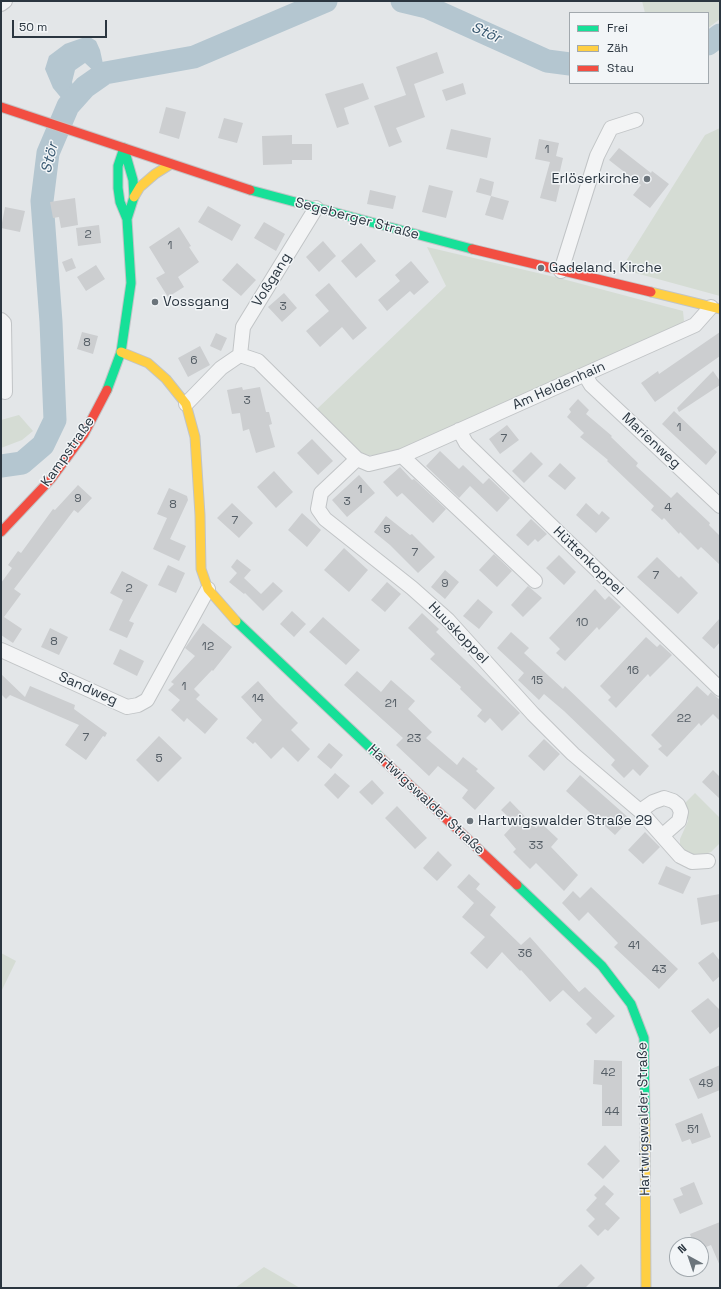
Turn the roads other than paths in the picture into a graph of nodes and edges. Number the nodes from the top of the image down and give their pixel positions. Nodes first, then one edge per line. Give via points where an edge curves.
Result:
1 (5, 1) edge
2 (1, 4) edge
3 (1, 107) edge
4 (636, 120) dead end
5 (124, 148) junction
6 (171, 164) junction
7 (134, 197) junction
8 (316, 208) junction
9 (127, 219) junction
10 (562, 271) junction
11 (716, 308) edge
12 (1, 320) edge
13 (121, 352) junction
14 (240, 355) junction
15 (585, 375) junction
16 (6, 392) dead end
17 (186, 404) junction
18 (459, 430) junction
19 (402, 456) junction
20 (357, 459) junction
21 (720, 506) edge
22 (1, 532) edge
23 (535, 581) dead end
24 (208, 589) junction
25 (1, 650) edge
26 (720, 689) edge
27 (640, 811) junction
28 (663, 835) junction
29 (708, 861) dead end
30 (646, 1288) edge

1 - 2 street
3 - 5 street, Segeberger Straße
4 - 10 street via 610,128 597,156
5 - 6 street, Segeberger Straße
5 - 7 street, Kampstraße via 133,180
5 - 9 street, Kampstraße via 118,166 118,188
6 - 7 street via 140,186
6 - 8 street, Segeberger Straße
7 - 9 street, Kampstraße
8 - 10 street, Segeberger Straße
8 - 14 street, Voßgang via 243,328
9 - 13 street, Kampstraße via 131,283
10 - 11 street, Segeberger Straße
11 - 15 street, Am Heldenhain via 695,325
12 - 16 street via 4,323
13 - 17 street, Hartwigswalder Straße via 148,363 166,379
13 - 22 street, Kampstraße via 109,387 84,434 51,479
14 - 17 street via 221,368
14 - 20 street via 258,361
15 - 18 street, Am Heldenhain
15 - 21 street, Marienweg via 591,385
17 - 24 street, Hartwigswalder Straße via 195,437 201,569
18 - 19 street, Am Heldenhain
18 - 26 street, Hüttenkoppel via 466,443
19 - 20 street, Am Heldenhain via 369,464
19 - 23 street
20 - 27 street, Huuskoppel via 321,493 318,509 325,519 443,616 573,754
24 - 25 street, Sandweg via 147,700 138,705 127,707
24 - 30 street, Hartwigswalder Straße via 236,621 602,966 631,1004 644,1038
27 - 28 street, Huuskoppel
27 - 28 street via 664,798 678,805 681,812 679,821
28 - 29 street, Huuskoppel via 680,856 692,862

